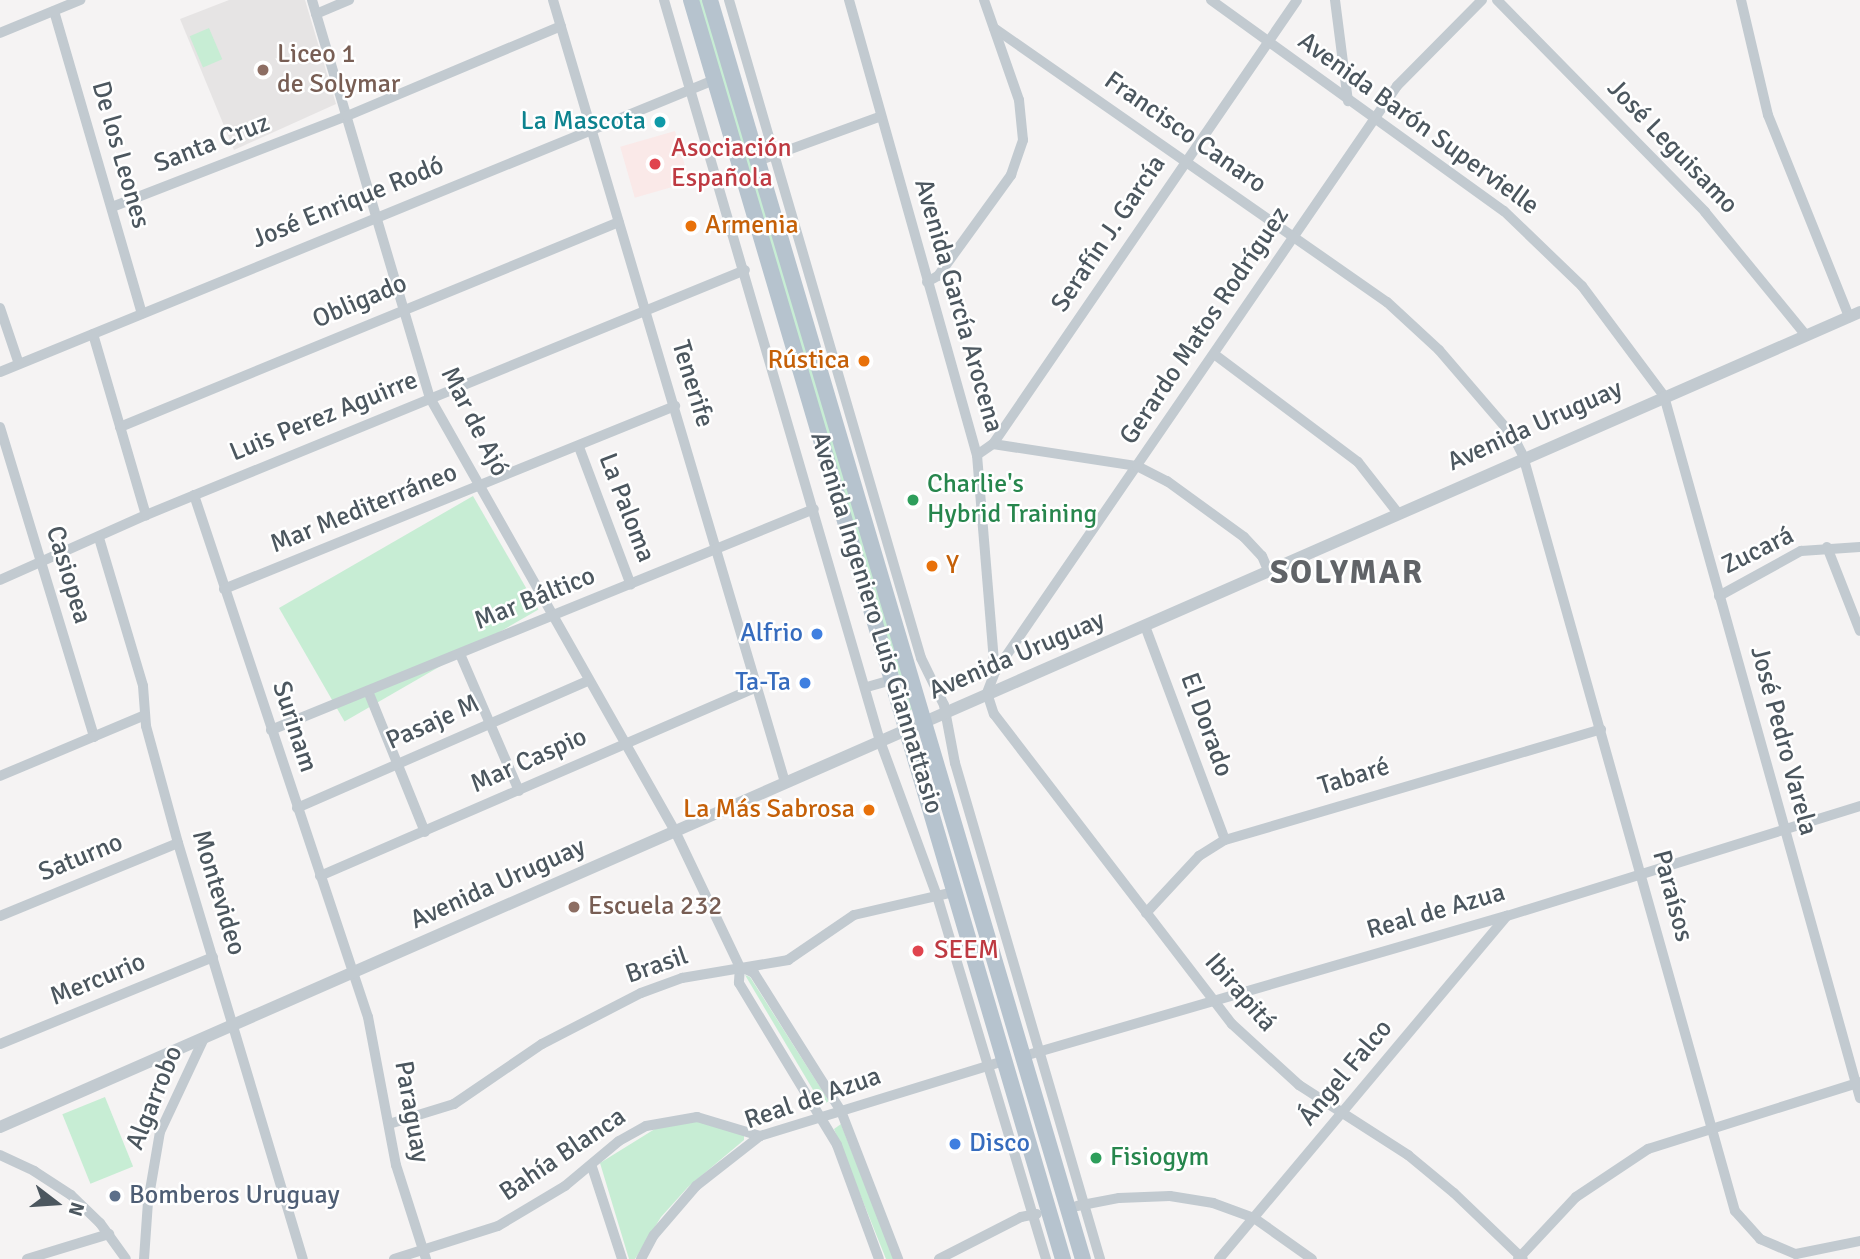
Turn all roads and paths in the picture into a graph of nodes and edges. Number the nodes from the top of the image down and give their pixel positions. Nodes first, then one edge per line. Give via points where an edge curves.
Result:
1 (80, 0) edge
2 (312, 0) edge
3 (349, 0) edge
4 (553, 0) edge
5 (664, 0) edge
6 (691, 0) edge
7 (710, 0) edge
8 (729, 0) edge
9 (849, 0) edge
10 (984, 0) edge
11 (1212, 0) edge
12 (1297, 0) edge
13 (1335, 0) edge
14 (1482, 0) edge
15 (1497, 0) edge
16 (1741, 0) edge
17 (54, 11) junction
18 (316, 14) junction
19 (561, 26) junction
20 (994, 28) junction
21 (0, 33) edge
22 (1266, 42) junction
23 (714, 80) junction
24 (689, 90) junction
25 (1349, 100) junction
26 (347, 116) junction
27 (879, 117) junction
28 (1374, 119) junction
29 (592, 127) junction
30 (775, 155) junction
31 (758, 161) junction
32 (1185, 163) junction
33 (111, 207) junction
34 (377, 216) junction
35 (619, 222) junction
36 (1294, 237) junction
37 (745, 270) junction
38 (927, 282) junction
39 (0, 308) edge
40 (404, 308) junction
41 (647, 311) junction
42 (142, 313) junction
43 (1854, 315) edge
44 (93, 334) junction
45 (1805, 334) junction
46 (1214, 354) junction
47 (19, 364) junction
48 (0, 372) edge
49 (1664, 396) junction
50 (430, 398) junction
51 (676, 406) junction
52 (0, 427) edge
53 (120, 427) junction
54 (993, 444) junction
55 (579, 447) junction
56 (977, 455) junction
57 (1523, 456) junction
58 (1137, 466) junction
59 (480, 487) junction
60 (194, 495) junction
61 (814, 509) junction
62 (1397, 512) junction
63 (146, 515) junction
64 (99, 538) junction
65 (1827, 547) junction
66 (1860, 547) edge
67 (717, 550) junction
68 (40, 564) junction
69 (1268, 570) junction
70 (0, 580) edge
71 (631, 585) junction
72 (224, 589) junction
73 (1719, 596) junction
74 (552, 617) junction
75 (1145, 626) junction
76 (1860, 631) edge
77 (460, 654) junction
78 (995, 672) junction
79 (892, 680) junction
80 (588, 681) junction
81 (756, 687) junction
82 (867, 687) junction
83 (368, 691) junction
84 (987, 694) junction
85 (946, 712) junction
86 (145, 715) junction
87 (923, 722) junction
88 (488, 724) junction
89 (906, 729) junction
90 (1601, 729) junction
91 (271, 730) junction
92 (94, 737) junction
93 (880, 741) junction
94 (627, 742) junction
95 (396, 765) junction
96 (0, 776) edge
97 (785, 782) junction
98 (519, 791) junction
99 (1860, 806) edge
100 (297, 808) junction
101 (1783, 829) junction
102 (675, 831) junction
103 (425, 832) junction
104 (1225, 840) junction
105 (178, 843) junction
106 (1642, 872) junction
107 (320, 876) junction
108 (954, 892) junction
109 (938, 899) junction
110 (1146, 913) junction
111 (0, 916) edge
112 (1507, 916) junction
113 (214, 957) junction
114 (740, 967) junction
115 (353, 972) junction
116 (1211, 999) junction
117 (234, 1026) junction
118 (204, 1038) junction
119 (0, 1044) edge
120 (1029, 1055) junction
121 (1004, 1061) junction
122 (988, 1066) junction
123 (1858, 1082) edge
124 (1860, 1098) edge
125 (841, 1111) junction
126 (1342, 1112) junction
127 (823, 1117) junction
128 (389, 1125) junction
129 (0, 1127) edge
130 (1710, 1127) junction
131 (760, 1136) junction
132 (0, 1155) edge
133 (592, 1167) junction
134 (1076, 1206) junction
135 (1033, 1214) junction
136 (1050, 1215) junction
137 (1254, 1218) junction
138 (109, 1234) junction
139 (1860, 1241) edge
140 (423, 1254) edge
141 (1520, 1258) edge
142 (27, 1259) edge
143 (126, 1259) edge
144 (144, 1259) edge
145 (303, 1259) edge
146 (394, 1259) edge
147 (622, 1259) edge
148 (640, 1259) edge
149 (879, 1259) edge
150 (898, 1259) edge
151 (939, 1259) edge
152 (1046, 1259) edge
153 (1063, 1259) edge
154 (1083, 1259) edge
155 (1100, 1259) edge
156 (1219, 1259) edge
157 (1312, 1259) edge

1 - 17 street
2 - 18 street, Mar de Ajó
3 - 18 street
4 - 19 street, Tenerife
5 - 24 street, Avenida Ingeniero Luis Giannattasio
6 - 23 main road, Avenida Ingeniero Luis Giannattasio
7 - 31 main road, Avenida Ingeniero Luis Giannattasio
8 - 30 street, Avenida Ingeniero Luis Giannattasio
9 - 27 street, Avenida García Arocena
10 - 20 street
11 - 22 street, Avenida Barón Supervielle
12 - 22 street, Serafín J. García
13 - 25 street
14 - 28 street, Gerardo Matos Rodríguez via 1397,86
15 - 45 street, José Leguisamo via 1705,212
16 - 43 street via 1768,115
17 - 21 street
17 - 33 street, De los Leones
18 - 26 street, Mar de Ajó
19 - 26 street, Santa Cruz
19 - 29 street, Tenerife
20 - 32 street, Francisco Canaro
20 - 38 street via 1022,112 1021,153 1011,175 946,265
22 - 25 street, Avenida Barón Supervielle
22 - 32 street, Serafín J. García
23 - 24 street, José Enrique Rodó
23 - 79 main road, Avenida Ingeniero Luis Giannattasio
24 - 29 street, José Enrique Rodó
24 - 37 street, Avenida Ingeniero Luis Giannattasio
25 - 28 street, Avenida Barón Supervielle
26 - 33 street, Santa Cruz
26 - 34 street, Mar de Ajó
27 - 30 street
27 - 38 street, Avenida García Arocena
28 - 36 street, Gerardo Matos Rodríguez
28 - 49 street, Avenida Barón Supervielle via 1448,169 1543,245 1625,339
29 - 34 street, José Enrique Rodó
29 - 35 street, Tenerife
30 - 31 street
30 - 85 street, Avenida Ingeniero Luis Giannattasio via 921,658
31 - 87 main road, Avenida Ingeniero Luis Giannattasio
32 - 36 street, Francisco Canaro
32 - 54 street, Serafín J. García
33 - 42 street, De los Leones
34 - 40 street, Mar de Ajó
34 - 42 street, José Enrique Rodó
35 - 40 street, Obligado
35 - 41 street, Tenerife
36 - 46 street, Gerardo Matos Rodríguez
36 - 57 street, Francisco Canaro via 1387,302 1439,350 1513,436
37 - 41 street, Luis Perez Aguirre
37 - 61 street, Avenida Ingeniero Luis Giannattasio
38 - 56 street, Avenida García Arocena
39 - 47 street
40 - 50 street, Mar de Ajó
40 - 53 street, Obligado
41 - 50 street, Luis Perez Aguirre
41 - 51 street, Tenerife
42 - 44 street, José Enrique Rodó
43 - 45 street, Avenida Uruguay
44 - 47 street, José Enrique Rodó
44 - 53 street
45 - 49 street, Avenida Uruguay
46 - 58 street, Gerardo Matos Rodríguez
46 - 62 street via 1358,462
47 - 48 street, José Enrique Rodó
49 - 57 street, Avenida Uruguay
49 - 73 street, José Pedro Varela
50 - 59 street, Mar de Ajó
50 - 60 street, Luis Perez Aguirre
51 - 55 street, Mar Mediterráneo
51 - 67 street, Tenerife
52 - 68 street, Casiopea
53 - 63 street
54 - 56 street, Serafín J. García
54 - 58 street
55 - 59 street, Mar Mediterráneo
55 - 71 street, La Paloma
56 - 78 street, Avenida García Arocena
57 - 62 street, Avenida Uruguay
57 - 90 street, Paraísos
58 - 69 street via 1167,481 1244,537
58 - 78 street, Gerardo Matos Rodríguez
59 - 72 street, Mar Mediterráneo
59 - 74 street, Mar de Ajó
60 - 63 street, Luis Perez Aguirre
60 - 72 street, Surinam
61 - 67 street, Mar Báltico
61 - 82 street, Avenida Ingeniero Luis Giannattasio
62 - 69 street, Avenida Uruguay
63 - 64 street, Luis Perez Aguirre
64 - 68 street, Luis Perez Aguirre
64 - 86 street, Montevideo via 143,686
65 - 66 street, Zucará
65 - 73 street, Zucará via 1775,562
65 - 76 street
67 - 71 street, Mar Báltico
67 - 81 street, Tenerife
68 - 70 street, Luis Perez Aguirre
68 - 92 street, Casiopea
69 - 75 street, Avenida Uruguay
71 - 74 street, Mar Báltico
72 - 91 street, Surinam
73 - 101 street, José Pedro Varela
74 - 77 street, Mar Báltico
74 - 80 street, Mar de Ajó
75 - 84 street, Avenida Uruguay
75 - 104 street, El Dorado
77 - 83 street, Mar Báltico
77 - 88 street
78 - 84 street, Gerardo Matos Rodríguez
79 - 82 street
79 - 89 main road, Avenida Ingeniero Luis Giannattasio
80 - 88 street, Pasaje M
80 - 94 street, Mar de Ajó
81 - 94 street, Mar Caspio
81 - 97 street, Tenerife
82 - 93 street, Avenida Ingeniero Luis Giannattasio
83 - 91 street, Mar Báltico
83 - 95 street
84 - 85 street, Avenida Uruguay
84 - 110 street, Ibirapitá via 993,714
85 - 87 street, Avenida Uruguay
85 - 120 street, Avenida Ingeniero Luis Giannattasio
86 - 92 street
86 - 105 street, Montevideo
87 - 89 street, Avenida Uruguay
87 - 120 main road, Avenida Ingeniero Luis Giannattasio
88 - 95 street, Pasaje M
88 - 98 street
89 - 93 street, Avenida Uruguay
89 - 108 main road, Avenida Ingeniero Luis Giannattasio
90 - 104 street, Tabaré
90 - 106 street, Paraísos
91 - 100 street, Surinam
92 - 96 street
93 - 97 street, Avenida Uruguay
93 - 109 street, Avenida Ingeniero Luis Giannattasio
94 - 98 street, Mar Caspio
94 - 102 street, Mar de Ajó
95 - 100 street, Pasaje M
95 - 103 street
97 - 102 street, Avenida Uruguay
98 - 103 street, Mar Caspio
99 - 101 street, Real de Azua
100 - 107 street, Surinam
101 - 106 street, Real de Azua
101 - 123 street, José Pedro Varela
102 - 114 street, Mar de Ajó
102 - 115 street, Avenida Uruguay
103 - 107 street, Mar Caspio
104 - 110 street, Tabaré via 1199,856
105 - 111 street, Saturno
105 - 113 street, Montevideo
106 - 112 street, Real de Azua
106 - 130 street, Paraísos
107 - 115 street, Surinam
108 - 109 street, Brasil
108 - 121 main road, Avenida Ingeniero Luis Giannattasio
109 - 114 street, Brasil via 854,915 788,960
109 - 122 street, Avenida Ingeniero Luis Giannattasio
110 - 116 street, Ibirapitá
112 - 116 street, Real de Azua
112 - 126 street, Ángel Falco
113 - 117 street, Montevideo
113 - 119 street, Mercurio
114 - 125 street via 754,974
114 - 127 street via 739,983
114 - 128 street, Brasil via 682,978 601,1010 454,1104
115 - 117 street, Avenida Uruguay
115 - 128 street, Paraguay via 377,1047
116 - 120 street, Real de Azua
116 - 126 street, Ibirapitá via 1274,1064
117 - 118 street, Avenida Uruguay
117 - 145 street, Montevideo
118 - 129 street, Avenida Uruguay
118 - 144 street, Algarrobo via 160,1132 150,1179
120 - 134 main road, Avenida Ingeniero Luis Giannattasio
121 - 122 street, Real de Azua
121 - 136 main road, Avenida Ingeniero Luis Giannattasio
122 - 125 street, Real de Azua
122 - 135 street, Avenida Ingeniero Luis Giannattasio
123 - 124 street, José Pedro Varela
123 - 130 street
125 - 127 street, Real de Azua
125 - 150 street
126 - 137 street, Ángel Falco
126 - 141 street, Ibirapitá via 1436,1178
127 - 131 street, Real de Azua
127 - 149 street
128 - 140 street, Paraguay
130 - 139 street, Paraísos via 1735,1211 1760,1239 1808,1255
130 - 141 street via 1648,1149 1612,1168 1576,1197
131 - 133 street, Bahía Blanca via 722,1121 669,1119 619,1141
131 - 148 street, Real de Azua via 696,1186
132 - 138 street via 51,1180
133 - 140 street, Bahía Blanca via 498,1226
133 - 147 street
134 - 137 street via 1170,1196 1213,1203
134 - 154 main road, Avenida Ingeniero Luis Giannattasio
134 - 155 street, Avenida Ingeniero Luis Giannattasio
135 - 136 street
135 - 151 street
135 - 152 street, Avenida Ingeniero Luis Giannattasio
136 - 153 main road, Avenida Ingeniero Luis Giannattasio
137 - 156 street, Ángel Falco
137 - 157 street
138 - 142 street
138 - 143 street
140 - 146 street, Bahía Blanca

